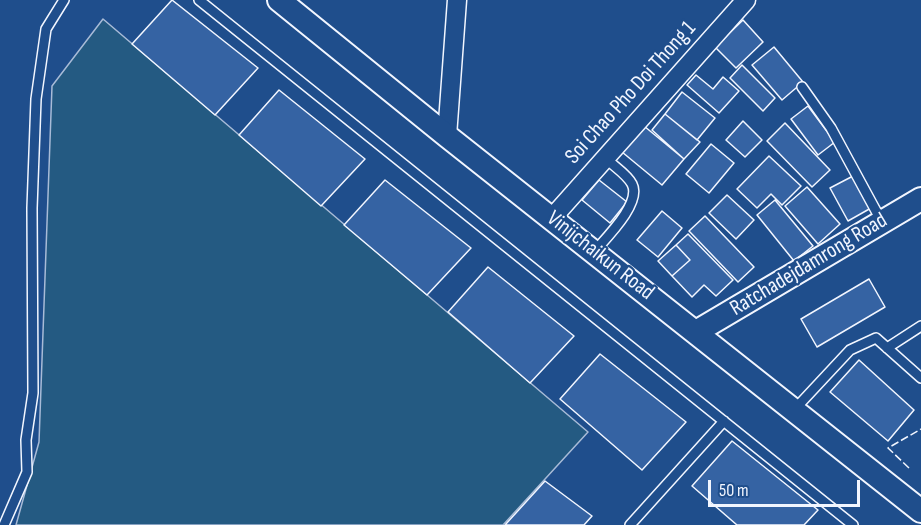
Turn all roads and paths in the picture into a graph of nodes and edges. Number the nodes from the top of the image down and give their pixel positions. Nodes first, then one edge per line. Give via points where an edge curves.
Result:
1 (64, 0) edge
2 (199, 0) edge
3 (279, 0) edge
4 (457, 0) edge
5 (746, 0) edge
6 (802, 87) dead end
7 (447, 136) junction
8 (611, 163) dead end
9 (921, 199) edge
10 (552, 218) junction
11 (882, 222) junction
12 (594, 252) junction
13 (921, 326) edge
14 (696, 332) junction
15 (887, 348) junction
16 (921, 378) edge
17 (794, 410) junction
18 (724, 421) junction
19 (919, 506) edge
20 (4, 525) edge
21 (630, 525) edge
22 (853, 525) edge

1 - 20 lane via 46,29 36,99 33,393 26,440 27,472
2 - 18 lane
3 - 7 street, Vinijchaikun Road
4 - 7 street
5 - 10 street, Soi Chao Pho Doi Thong 1
6 - 11 lane via 831,128
7 - 10 street, Vinijchaikun Road
8 - 12 lane via 632,184 634,194 630,207
9 - 11 street, Ratchadejdamrong Road
10 - 12 street, Vinijchaikun Road
11 - 14 street, Ratchadejdamrong Road
12 - 14 street, Vinijchaikun Road
13 - 15 lane
14 - 17 street, Vinijchaikun Road
15 - 16 lane
15 - 17 lane via 876,338 850,350
17 - 19 street, Vinijchaikun Road
18 - 21 lane
18 - 22 lane

